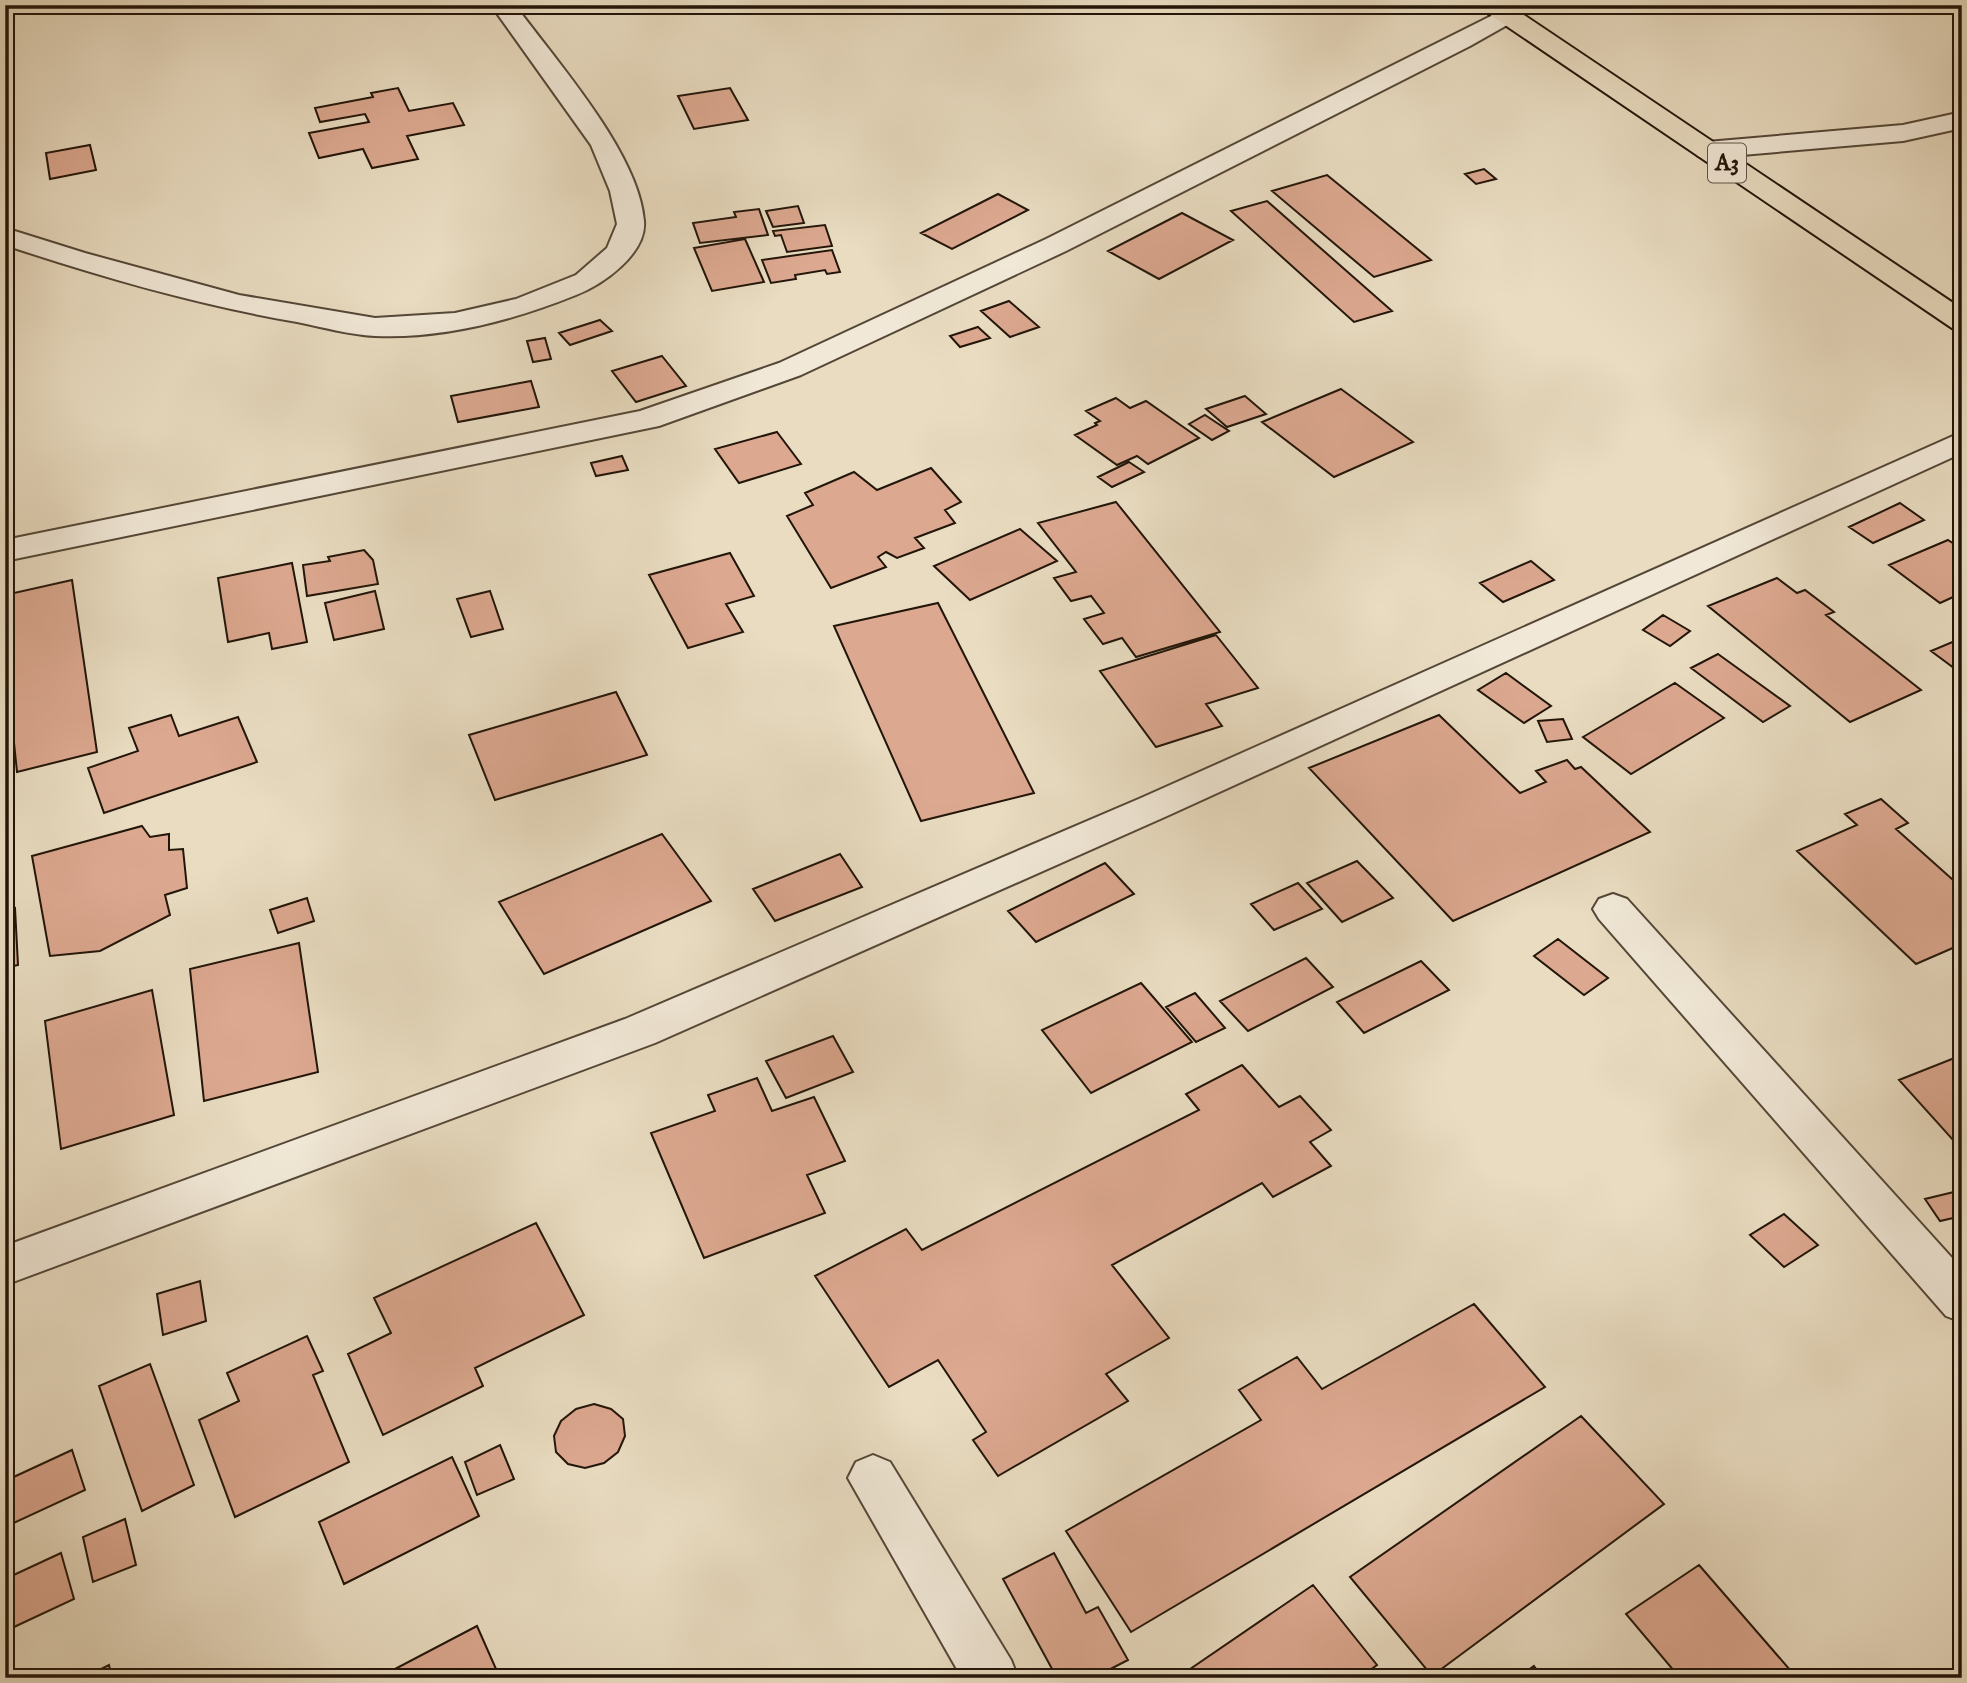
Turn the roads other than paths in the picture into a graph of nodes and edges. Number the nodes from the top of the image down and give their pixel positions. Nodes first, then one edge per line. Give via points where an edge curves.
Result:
1 (503, 5) edge
2 (1499, 10) edge
3 (1962, 120) edge
4 (1707, 150) junction
5 (5, 236) edge
6 (1962, 323) edge
7 (1962, 442) edge
8 (5, 551) edge
9 (1613, 909) dead end
10 (5, 1266) edge
11 (1962, 1303) edge
12 (873, 1478) dead end
13 (992, 1678) edge

1 - 5 street via 604,145 624,191 631,224 620,252 586,281 526,305 455,322 376,327 237,303
2 - 4 highway, A3
2 - 8 street via 1461,41 1056,245 790,369 649,419
3 - 4 street via 1903,132
4 - 6 highway, A3
7 - 10 street via 1154,807 640,1031
9 - 11 street
12 - 13 street

